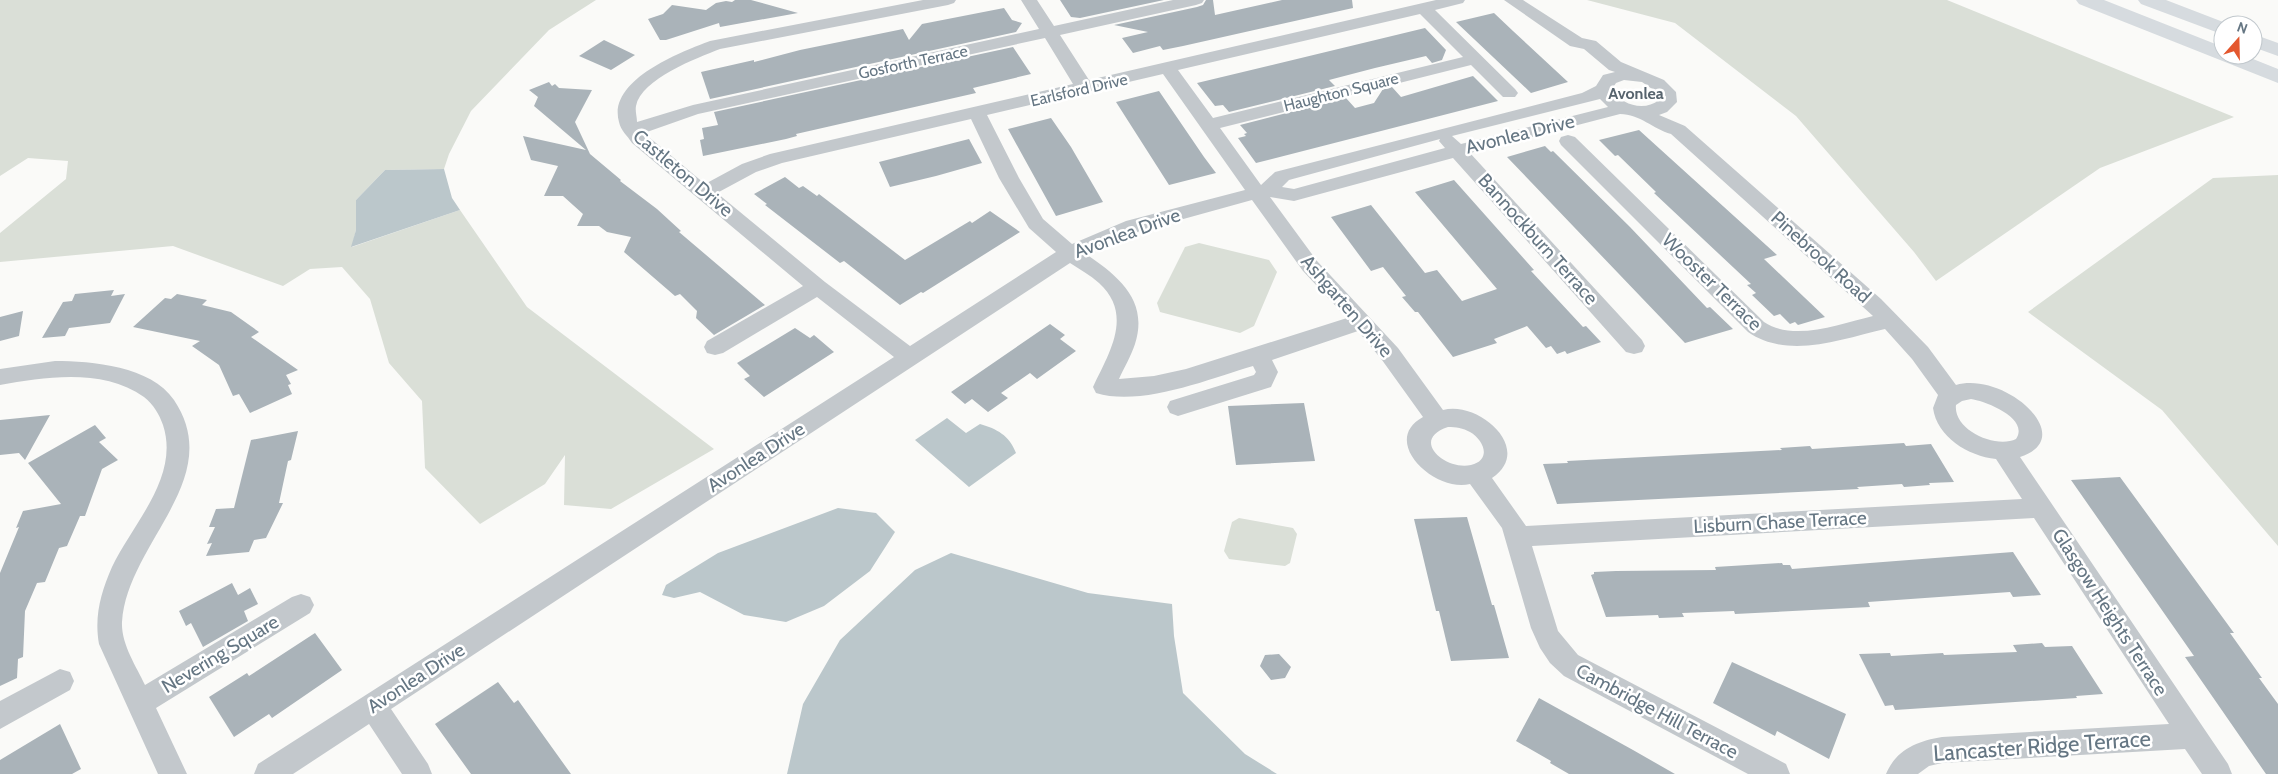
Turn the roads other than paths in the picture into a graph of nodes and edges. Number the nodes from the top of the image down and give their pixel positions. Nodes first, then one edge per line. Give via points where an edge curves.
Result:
1 (948, 0) edge
2 (1029, 0) edge
3 (1196, 0) edge
4 (1457, 0) edge
5 (1512, 0) edge
6 (2148, 0) edge
7 (2095, 2) edge
8 (1412, 6) edge
9 (2213, 24) edge
10 (1050, 32) junction
11 (1576, 42) junction
12 (2263, 44) edge
13 (2213, 50) edge
14 (2278, 50) edge
15 (1474, 59) junction
16 (2249, 65) edge
17 (1168, 69) junction
18 (1643, 77) junction
19 (2278, 77) edge
20 (1604, 86) junction
21 (1085, 88) junction
22 (1509, 93) dead end
23 (1668, 102) junction
24 (1634, 110) junction
25 (977, 113) junction
26 (1209, 125) junction
27 (1678, 130) junction
28 (632, 131) junction
29 (1442, 133) junction
30 (1568, 141) dead end
31 (1457, 150) junction
32 (705, 192) junction
33 (1262, 192) junction
34 (1070, 253) junction
35 (818, 287) junction
36 (1890, 320) junction
37 (1362, 321) junction
38 (1634, 346) dead end
39 (715, 348) dead end
40 (908, 356) junction
41 (1259, 356) junction
42 (0, 377) edge
43 (1951, 395) junction
44 (1178, 407) dead end
45 (1437, 420) junction
46 (2002, 450) junction
47 (1477, 475) junction
48 (2041, 508) junction
49 (1518, 537) junction
50 (301, 605) dead end
51 (60, 681) dead end
52 (139, 704) junction
53 (373, 706) junction
54 (0, 716) edge
55 (2192, 736) junction
56 (173, 774) edge
57 (268, 774) edge
58 (418, 774) edge
59 (1776, 774) edge
60 (1900, 774) edge
61 (2218, 774) edge

1 - 28 street, Castleton Drive via 716,45 684,56 655,73 635,91 628,102 626,114
2 - 10 street
3 - 10 street, Gosforth Terrace
4 - 8 street, Earlsford Drive
5 - 11 street
6 - 9 main road
7 - 13 main road
8 - 15 street
8 - 17 street, Earlsford Drive
10 - 21 street
10 - 28 street, Gosforth Terrace via 693,110
11 - 18 street via 1590,45 1615,66
11 - 20 street via 1579,50 1596,67
12 - 14 main road
15 - 22 street
15 - 26 street, Haughton Square
16 - 19 main road
17 - 21 street, Earlsford Drive
17 - 26 street
18 - 20 street, Avonlea Drive via 1616,76
18 - 23 street via 1663,87
20 - 24 street, Pinebrook Road via 1611,101
20 - 29 street, Avonlea Drive via 1588,97
21 - 25 street, Earlsford Drive
23 - 24 street, Avonlea Drive via 1658,110
23 - 27 street, Pinebrook Road via 1670,114 1681,127
24 - 27 street, Pinebrook Road
24 - 31 street, Avonlea Drive via 1569,121
25 - 32 street, Earlsford Drive via 777,158 749,168
25 - 34 street via 1030,214
26 - 33 street
27 - 36 street, Pinebrook Road
28 - 32 street, Castleton Drive
29 - 31 street, Bannockburn Terrace
29 - 33 street, Avonlea Drive via 1282,176
30 - 36 street, Wooster Terrace via 1764,333 1776,337 1798,337
31 - 33 street, Avonlea Drive via 1294,195
31 - 38 street, Bannockburn Terrace
32 - 35 street, Castleton Drive
33 - 34 street, Avonlea Drive via 1133,226
33 - 37 street, Ashgarten Drive via 1310,266
34 - 40 street, Avonlea Drive
34 - 41 street via 1106,278 1127,308 1124,343 1104,387 1142,388
35 - 39 street
35 - 40 street, Castleton Drive
36 - 43 street, Pinebrook Road via 1920,352
37 - 41 street
37 - 45 street, Ashgarten Drive
40 - 53 street, Avonlea Drive
41 - 44 street via 1267,372 1262,381
42 - 52 street via 57,369 110,373 136,381 162,398 176,424 179,454 174,474 126,566 108,622 112,644
43 - 46 street via 1944,409 1951,426 1984,448
43 - 46 street via 1984,393 2020,412 2027,421 2030,437 2019,448
45 - 47 street via 1422,429 1419,437 1421,453 1426,461 1444,473 1466,477
45 - 47 street via 1458,418 1469,421 1493,440 1496,457 1486,471
46 - 48 street, Glasgow Heights Terrace
47 - 49 street, Cambridge Hill Terrace
48 - 49 street, Lisburn Chase Terrace
48 - 55 street, Glasgow Heights Terrace
49 - 59 street, Cambridge Hill Terrace via 1545,633 1564,660
50 - 52 street, Nevering Square
51 - 54 street
52 - 56 street
53 - 57 street, Avonlea Drive
53 - 58 street
55 - 60 street, Lancaster Ridge Terrace via 1942,750 1920,755
55 - 61 street, Glasgow Heights Terrace

